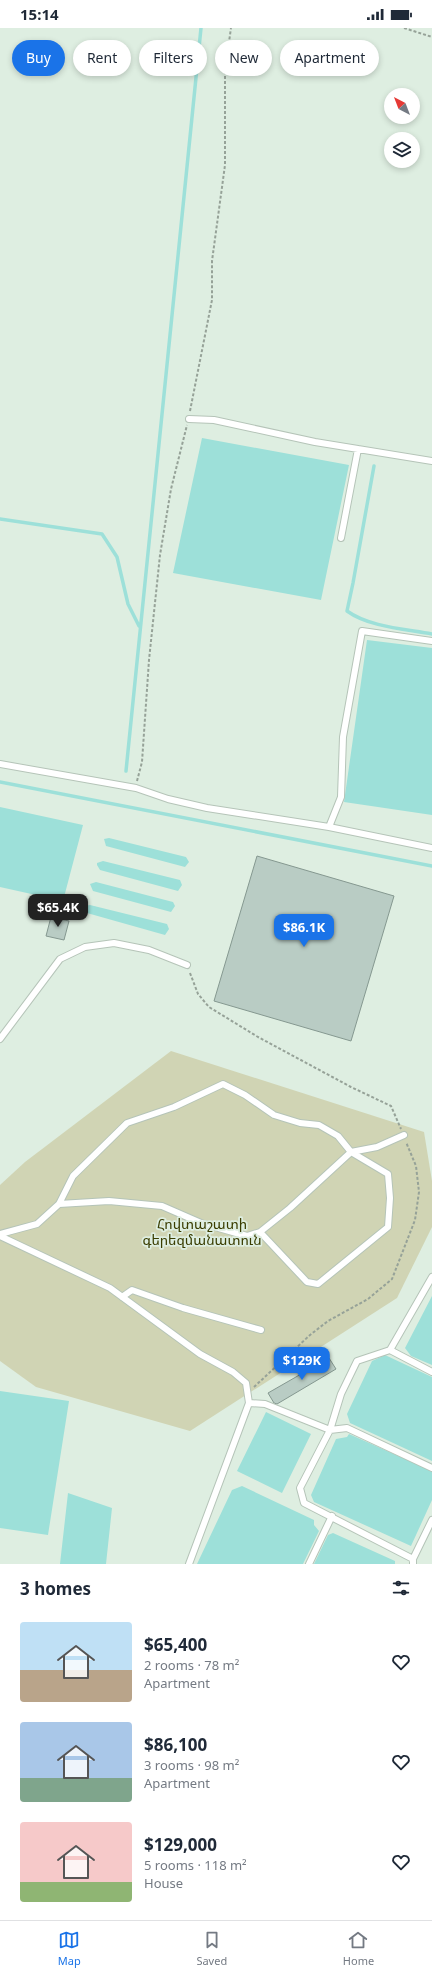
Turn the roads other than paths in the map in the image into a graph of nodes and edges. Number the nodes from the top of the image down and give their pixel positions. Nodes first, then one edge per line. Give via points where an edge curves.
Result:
1 (189, 419) road end
2 (358, 449) junction
3 (432, 461) edge
4 (341, 538) dead end
5 (432, 641) edge
6 (0, 764) edge
7 (329, 827) junction
8 (432, 848) edge
9 (188, 965) dead end
10 (0, 1039) edge
11 (404, 1135) dead end
12 (351, 1152) junction
13 (59, 1204) junction
14 (260, 1232) junction
15 (0, 1235) edge
16 (432, 1277) edge
17 (122, 1297) junction
18 (261, 1330) dead end
19 (390, 1350) junction
20 (432, 1372) edge
21 (249, 1403) junction
22 (330, 1430) junction
23 (432, 1468) edge
24 (332, 1516) junction
25 (432, 1520) edge
26 (413, 1561) edge
27 (189, 1564) edge
28 (309, 1564) edge

1 - 2 lane via 214,420
2 - 3 lane
2 - 4 lane
5 - 7 lane via 362,631 342,737 341,797
6 - 7 lane via 136,788 207,808
7 - 8 lane
9 - 10 lane via 149,950 114,943 85,947 60,959
11 - 12 lane via 377,1148
12 - 13 lane via 338,1136 319,1125 274,1116 223,1084 174,1107 127,1123 73,1176
12 - 14 lane
12 - 14 lane via 388,1174 388,1227 318,1284 308,1282
13 - 14 lane via 109,1201 162,1206 201,1223 247,1236
13 - 15 lane via 37,1224
15 - 17 lane via 110,1288
16 - 19 lane
17 - 18 lane via 132,1290 183,1308
17 - 21 lane via 200,1354 233,1372 246,1383
19 - 20 lane
19 - 22 lane via 357,1361 341,1394
21 - 22 lane via 265,1404
21 - 27 lane
22 - 23 lane via 347,1428
22 - 24 lane via 300,1488 304,1503
24 - 26 lane
24 - 28 lane
25 - 26 lane

